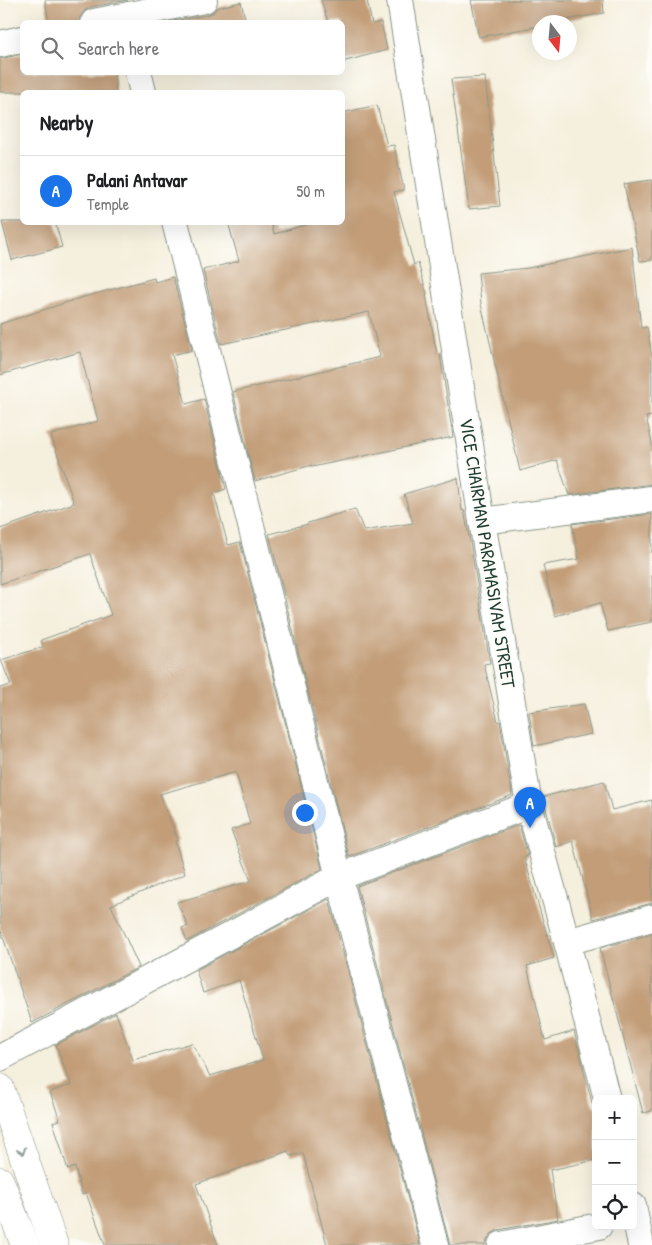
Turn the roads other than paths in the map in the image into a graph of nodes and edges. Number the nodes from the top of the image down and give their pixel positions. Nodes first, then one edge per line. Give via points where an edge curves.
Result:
1 (204, 0) edge
2 (400, 0) edge
3 (125, 19) edge
4 (20, 39) edge
5 (0, 44) edge
6 (139, 75) edge
7 (142, 90) edge
8 (176, 225) edge
9 (652, 499) edge
10 (482, 521) junction
11 (529, 805) junction
12 (339, 876) junction
13 (652, 918) edge
14 (567, 942) junction
15 (0, 1058) edge
16 (0, 1088) edge
17 (605, 1095) edge
18 (0, 1181) edge
19 (639, 1215) edge
20 (592, 1228) edge
21 (25, 1245) edge
22 (54, 1245) edge
23 (435, 1245) edge
24 (501, 1245) edge
25 (641, 1245) edge

1 - 3 street
2 - 10 street, VICE CHAIRMAN PARAMASIVAM STREET
4 - 5 street
6 - 7 street
8 - 12 street
9 - 10 street
10 - 11 street, VICE CHAIRMAN PARAMASIVAM STREET
11 - 12 street
11 - 14 street, VICE CHAIRMAN PARAMASIVAM STREET
12 - 15 street
12 - 23 street
13 - 14 street
14 - 17 street, VICE CHAIRMAN PARAMASIVAM STREET
16 -> 22 highway
18 - 21 highway
19 - 25 street
20 - 24 street

